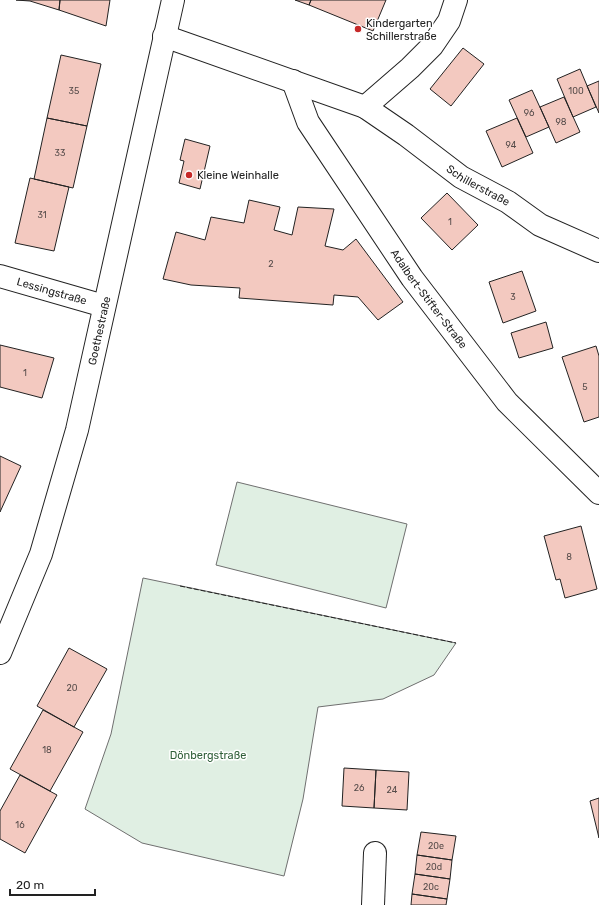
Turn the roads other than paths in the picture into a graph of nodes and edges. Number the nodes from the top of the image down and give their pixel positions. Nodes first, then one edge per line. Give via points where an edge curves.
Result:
1 (173, 0) edge
2 (456, 0) edge
3 (164, 36) junction
4 (293, 81) junction
5 (365, 107) junction
6 (599, 251) edge
7 (0, 276) edge
8 (104, 306) junction
9 (599, 493) edge
10 (0, 653) edge
11 (375, 853) dead end
12 (373, 905) edge

1 - 3 street, Goethestraße
2 - 5 street via 449,21 432,46
3 - 4 street, Schillerstraße
3 - 8 street, Goethestraße
4 - 5 street, Schillerstraße
4 - 9 street, Adalbert-Stifter-Straße via 308,122 412,278 507,402
5 - 6 street, Schillerstraße via 461,177 508,202 540,225
7 - 8 street, Lessingstraße
8 - 10 street, Goethestraße via 77,430 43,547
11 - 12 street

